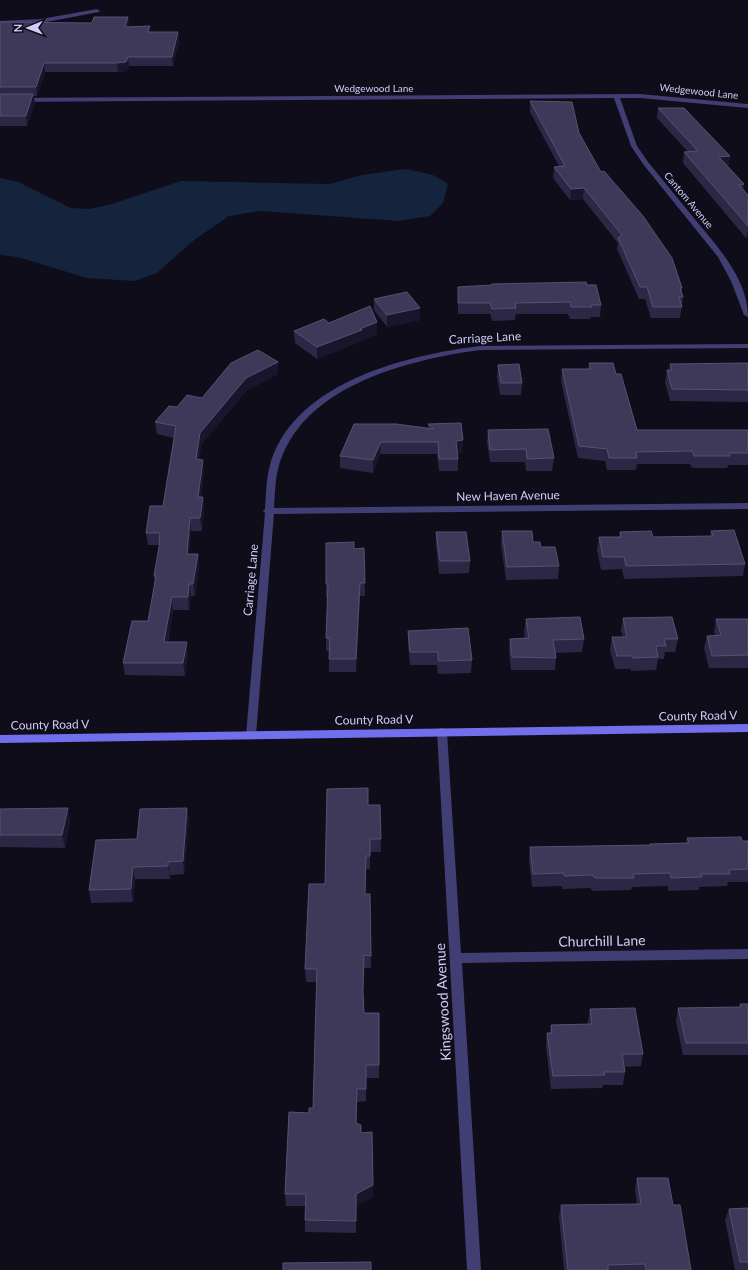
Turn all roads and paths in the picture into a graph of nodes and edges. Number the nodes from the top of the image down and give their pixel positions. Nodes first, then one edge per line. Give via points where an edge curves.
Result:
1 (97, 11) dead end
2 (0, 23) edge
3 (616, 96) junction
4 (0, 100) edge
5 (748, 106) edge
6 (748, 315) edge
7 (748, 346) edge
8 (748, 506) edge
9 (268, 511) junction
10 (748, 728) edge
11 (442, 732) junction
12 (250, 735) junction
13 (0, 739) edge
14 (748, 954) edge
15 (456, 958) junction
16 (474, 1270) edge

1 - 2 street via 36,21
3 - 4 street, Wedgewood Lane
3 - 5 street, Wedgewood Lane
3 - 6 street, Cantom Avenue via 636,151 721,256 735,281
7 - 9 street, Carriage Lane via 480,348 436,354 399,364 372,374 336,394 310,412 293,429 279,451 273,470
8 - 9 street, New Haven Avenue
9 - 12 street, Carriage Lane
10 - 11 main road, County Road V
11 - 12 main road, County Road V
11 - 15 street, Kingswood Avenue
12 - 13 main road, County Road V
14 - 15 street, Churchill Lane
15 - 16 street, Kingswood Avenue

